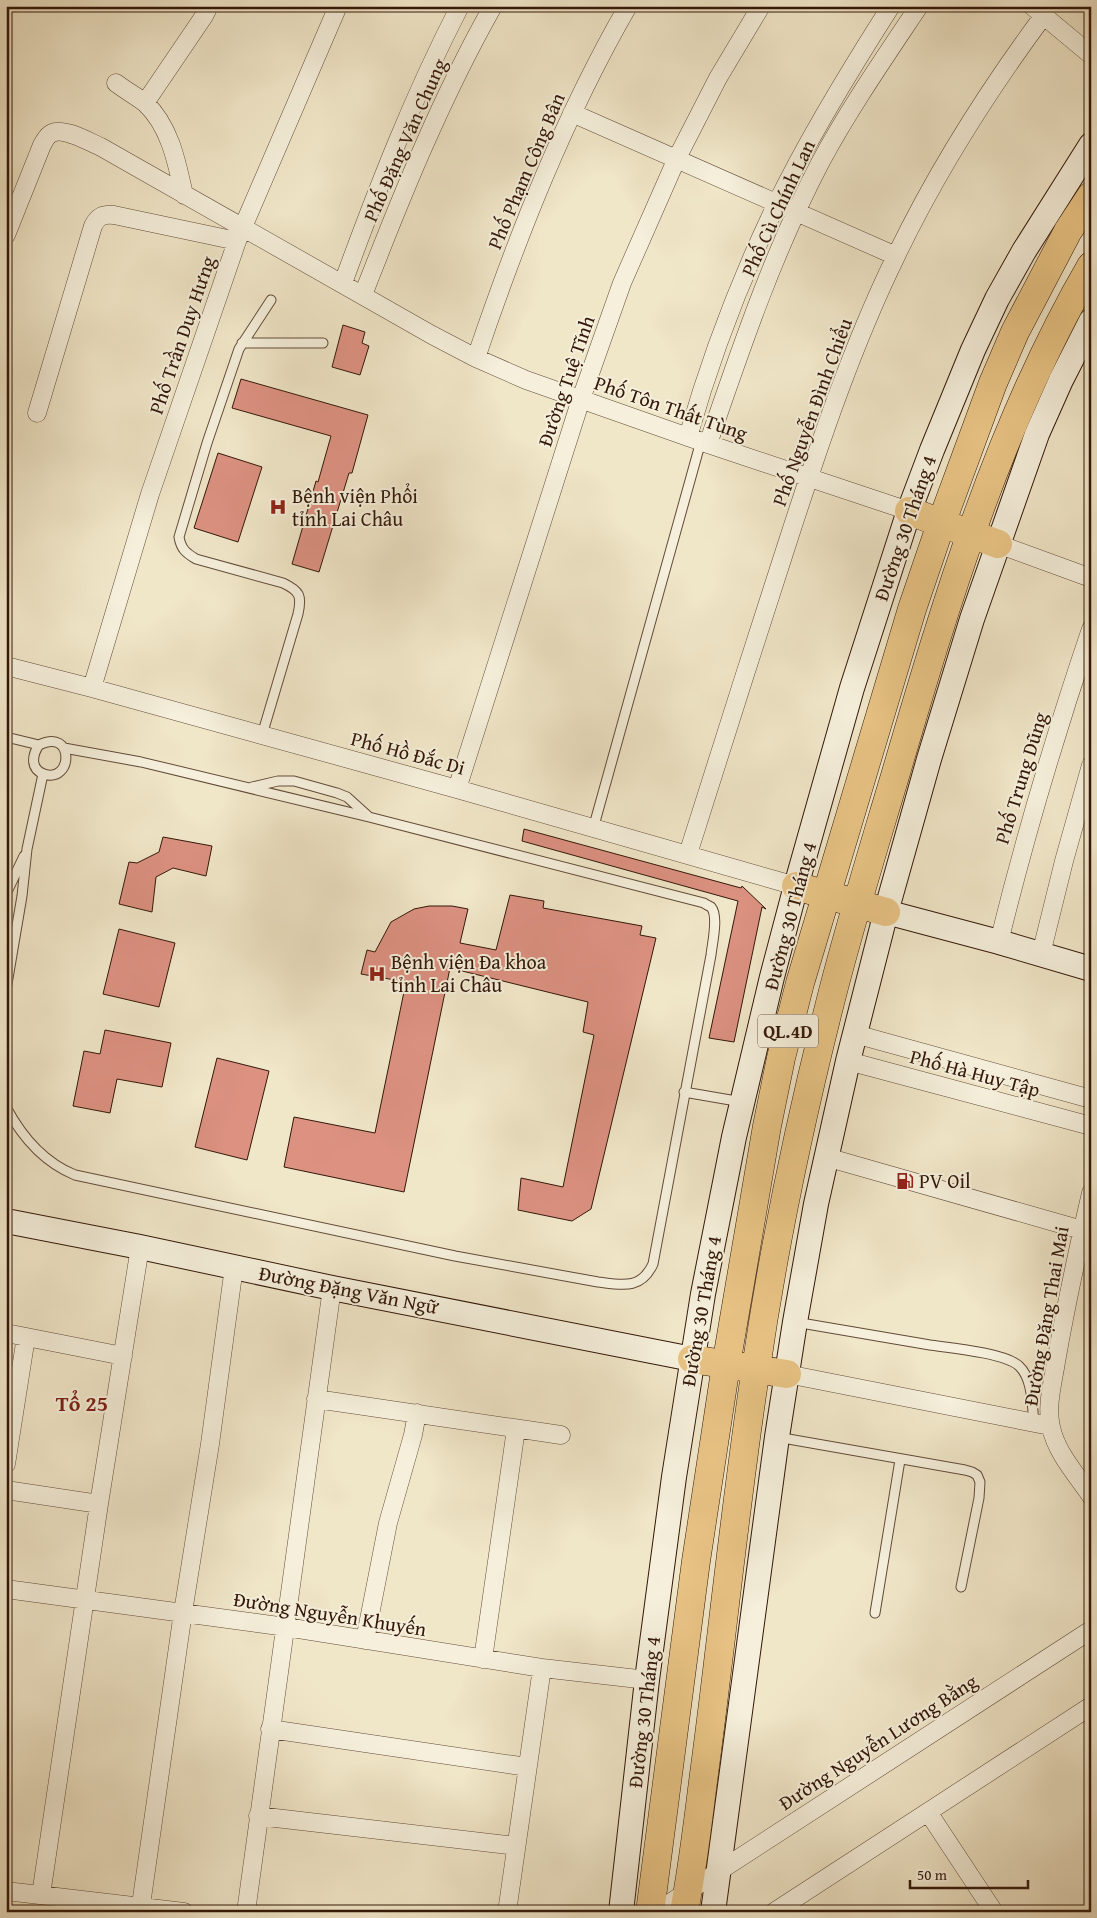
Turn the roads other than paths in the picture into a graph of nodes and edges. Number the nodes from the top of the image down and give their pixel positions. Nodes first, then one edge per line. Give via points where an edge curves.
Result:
1 (209, 6) edge
2 (338, 6) edge
3 (460, 6) edge
4 (493, 6) edge
5 (628, 6) edge
6 (761, 6) edge
7 (891, 6) edge
8 (919, 6) edge
9 (1038, 11) edge
10 (1091, 54) edge
11 (116, 83) dead end
12 (145, 103) junction
13 (572, 113) junction
14 (1091, 146) edge
15 (677, 158) junction
16 (184, 195) junction
17 (1091, 196) edge
18 (777, 202) junction
19 (796, 211) junction
20 (240, 234) junction
21 (6, 235) edge
22 (896, 256) junction
23 (1091, 266) edge
24 (343, 283) junction
25 (363, 295) junction
26 (271, 300) dead end
27 (1091, 321) edge
28 (323, 343) dead end
29 (242, 344) junction
30 (476, 358) junction
31 (581, 399) junction
32 (37, 413) dead end
33 (699, 440) junction
34 (809, 476) junction
35 (908, 511) junction
36 (941, 524) junction
37 (971, 535) junction
38 (998, 544) junction
39 (1091, 578) edge
40 (1091, 629) edge
41 (6, 666) edge
42 (92, 688) junction
43 (262, 735) junction
44 (6, 737) edge
45 (38, 745) junction
46 (64, 748) junction
47 (1091, 766) edge
48 (43, 774) junction
49 (249, 788) junction
50 (457, 789) junction
51 (369, 817) junction
52 (593, 829) junction
53 (28, 849) junction
54 (688, 854) junction
55 (796, 886) junction
56 (6, 893) edge
57 (826, 895) junction
58 (857, 904) junction
59 (886, 912) junction
60 (999, 942) junction
61 (1041, 954) junction
62 (1091, 969) edge
63 (6, 990) edge
64 (854, 1034) junction
65 (848, 1061) junction
66 (684, 1092) junction
67 (1091, 1099) edge
68 (742, 1102) junction
69 (6, 1107) edge
70 (1091, 1126) edge
71 (826, 1157) junction
72 (1091, 1193) edge
73 (6, 1221) edge
74 (1082, 1230) junction
75 (140, 1247) junction
76 (234, 1267) junction
77 (332, 1288) junction
78 (795, 1322) junction
79 (6, 1333) edge
80 (26, 1337) junction
81 (123, 1356) junction
82 (692, 1359) junction
83 (726, 1365) junction
84 (756, 1370) junction
85 (787, 1374) junction
86 (316, 1399) junction
87 (417, 1413) junction
88 (1042, 1425) junction
89 (516, 1428) junction
90 (561, 1435) dead end
91 (777, 1437) junction
92 (900, 1460) junction
93 (6, 1464) edge
94 (1089, 1488) edge
95 (6, 1490) edge
96 (99, 1504) junction
97 (961, 1587) dead end
98 (6, 1589) edge
99 (84, 1599) junction
100 (182, 1612) junction
101 (875, 1612) dead end
102 (286, 1627) junction
103 (1091, 1630) edge
104 (365, 1640) junction
105 (483, 1659) junction
106 (542, 1668) junction
107 (648, 1680) junction
108 (1091, 1706) edge
109 (270, 1729) junction
110 (527, 1766) junction
111 (928, 1812) junction
112 (258, 1816) junction
113 (516, 1846) junction
114 (720, 1870) junction
115 (6, 1891) edge
116 (41, 1895) junction
117 (686, 1901) edge
118 (140, 1909) edge
119 (184, 1912) edge
120 (246, 1912) edge
121 (507, 1912) edge
122 (621, 1912) edge
123 (650, 1912) edge
124 (656, 1912) edge
125 (714, 1912) edge
126 (774, 1912) edge
127 (994, 1912) edge

1 - 12 street
2 - 20 street, Phố Trần Duy Hưng
3 - 24 street, Phố Đặng Văn Chung via 412,104
4 - 25 street, Phố Đặng Văn Chung via 435,120
5 - 13 street, Phố Phạm Công Bân
6 - 15 street, Đường Tuệ Tĩnh via 718,78
7 - 18 street, Phố Cù Chính Lan via 830,104
8 - 19 street, Phố Cù Chính Lan via 821,162
9 - 10 street
9 - 22 street, Phố Nguyễn Đình Chiểu via 960,136
11 - 12 street
12 - 16 street via 166,132
13 - 15 street
13 - 30 street, Phố Phạm Công Bân via 505,272
14 - 35 street, Đường 30 Tháng 4 / QL.4D via 997,300 958,386
15 - 18 street
15 - 31 street, Đường Tuệ Tĩnh via 622,283
16 - 20 street, Phố Tôn Thất Tùng
16 - 21 street, Phố Tôn Thất Tùng via 101,147 70,134 54,132 42,145
17 - 36 highway, Đường 30 Tháng 4 / QL.4D via 1064,239 1015,332
18 - 19 street
18 - 33 street, Phố Cù Chính Lan via 724,325 704,381
19 - 22 street
19 - 33 street, Phố Cù Chính Lan
20 - 24 street, Phố Tôn Thất Tùng
20 - 32 street via 114,215 96,219
20 - 42 street, Phố Trần Duy Hưng via 150,494
22 - 34 street, Phố Nguyễn Đình Chiểu via 834,405
23 - 37 highway, QL.4D via 1035,372
24 - 25 street, Phố Tôn Thất Tùng
25 - 30 street, Phố Tôn Thất Tùng
26 - 29 lane
27 - 38 street via 1037,434
28 - 29 lane
29 - 43 lane via 207,443 179,537 185,552 196,558 282,584 298,594 298,614
30 - 31 street, Phố Tôn Thất Tùng
31 - 33 street, Phố Tôn Thất Tùng
31 - 50 street, Đường Tuệ Tĩnh
33 - 34 street, Phố Tôn Thất Tùng
33 - 52 lane
34 - 35 street, Phố Tôn Thất Tùng
34 - 54 street, Phố Nguyễn Đình Chiểu
35 - 36 highway
35 - 55 street, Đường 30 Tháng 4 / QL.4D via 852,688
36 - 37 highway
36 - 57 highway, Đường 30 Tháng 4 / QL.4D via 912,609
37 - 38 highway
37 - 58 highway, QL.4D via 931,651
38 - 39 street
38 - 59 street via 947,697
40 - 60 street, Phố Trung Dũng via 1018,861
41 - 42 street, Phố Hồ Đắc Di
42 - 43 street, Phố Hồ Đắc Di
43 - 50 street, Phố Hồ Đắc Di
44 - 45 lane
45 - 46 lane via 56,742
45 - 48 lane via 33,761
46 - 48 lane via 67,756 60,772
46 - 49 lane via 141,762
47 - 61 street
48 - 53 lane
49 - 51 lane
49 - 51 lane via 294,781 347,797
50 - 52 street, Phố Hồ Đắc Di
51 - 66 lane via 711,907 715,924 711,955
52 - 54 street, Phố Hồ Đắc Di
53 - 56 lane
53 - 63 lane
54 - 55 street, Phố Hồ Đắc Di
55 - 57 highway
55 - 68 street, Đường 30 Tháng 4 / QL.4D
57 - 58 highway
57 - 83 highway, Đường 30 Tháng 4 / QL.4D via 781,1058
58 - 59 highway
58 - 84 highway, QL.4D via 795,1152 771,1270
59 - 60 street
59 - 64 street
60 - 61 street
61 - 62 street
64 - 65 street
64 - 67 street, Phố Hà Huy Tập
65 - 70 street, Phố Hà Huy Tập
65 - 71 street
66 - 68 lane
66 - 69 lane via 653,1264 643,1280 622,1285 455,1256 75,1175 38,1152
68 - 82 street, Đường 30 Tháng 4 / QL.4D
71 - 74 street
71 - 78 street
72 - 74 street, Đường Đặng Thai Mai
73 - 75 street, Đường Đặng Văn Ngữ
74 - 88 street, Đường Đặng Thai Mai via 1050,1410
75 - 76 street, Đường Đặng Văn Ngữ
75 - 81 street
76 - 77 street, Đường Đặng Văn Ngữ
76 - 100 street via 210,1444
77 - 82 street, Đường Đặng Văn Ngữ
77 - 86 street
78 - 85 street
78 - 88 lane via 1011,1360 1025,1374
79 - 80 street
80 - 81 street
80 - 93 street
81 - 96 street
82 - 83 highway
82 - 107 street, Đường 30 Tháng 4 / QL.4D
83 - 84 highway
83 - 123 highway, Đường 30 Tháng 4 / QL.4D via 696,1561
84 - 85 highway
84 - 117 highway, QL.4D
85 - 88 street
85 - 91 street
86 - 87 street
86 - 102 street
87 - 89 street
87 - 104 street via 388,1523
88 - 94 street, Đường Đặng Thai Mai
89 - 90 street
89 - 105 street
91 - 92 lane
91 - 114 street
92 - 97 lane via 965,1470 977,1475 979,1498
92 - 101 lane
95 - 96 street
96 - 99 street
98 - 99 street, Đường Nguyễn Khuyến
99 - 100 street, Đường Nguyễn Khuyến
99 - 116 street
100 - 102 street, Đường Nguyễn Khuyến
100 - 118 street
102 - 104 street, Đường Nguyễn Khuyến
102 - 109 street
103 - 114 street, Đường Nguyễn Lương Bằng
104 - 105 street, Đường Nguyễn Khuyến
105 - 106 street, Đường Nguyễn Khuyến
106 - 107 street, Đường Nguyễn Khuyến
106 - 110 street
107 - 122 street, Đường 30 Tháng 4 / QL.4D
108 - 111 street
109 - 110 street
109 - 112 street
110 - 113 street
111 - 126 street
111 - 127 street
112 - 113 street
112 - 120 street
113 - 121 street
114 - 117 street, Đường Nguyễn Lương Bằng
114 - 125 street
115 - 116 street
116 - 118 street
117 - 124 street, Đường Nguyễn Lương Bằng
118 - 119 street

